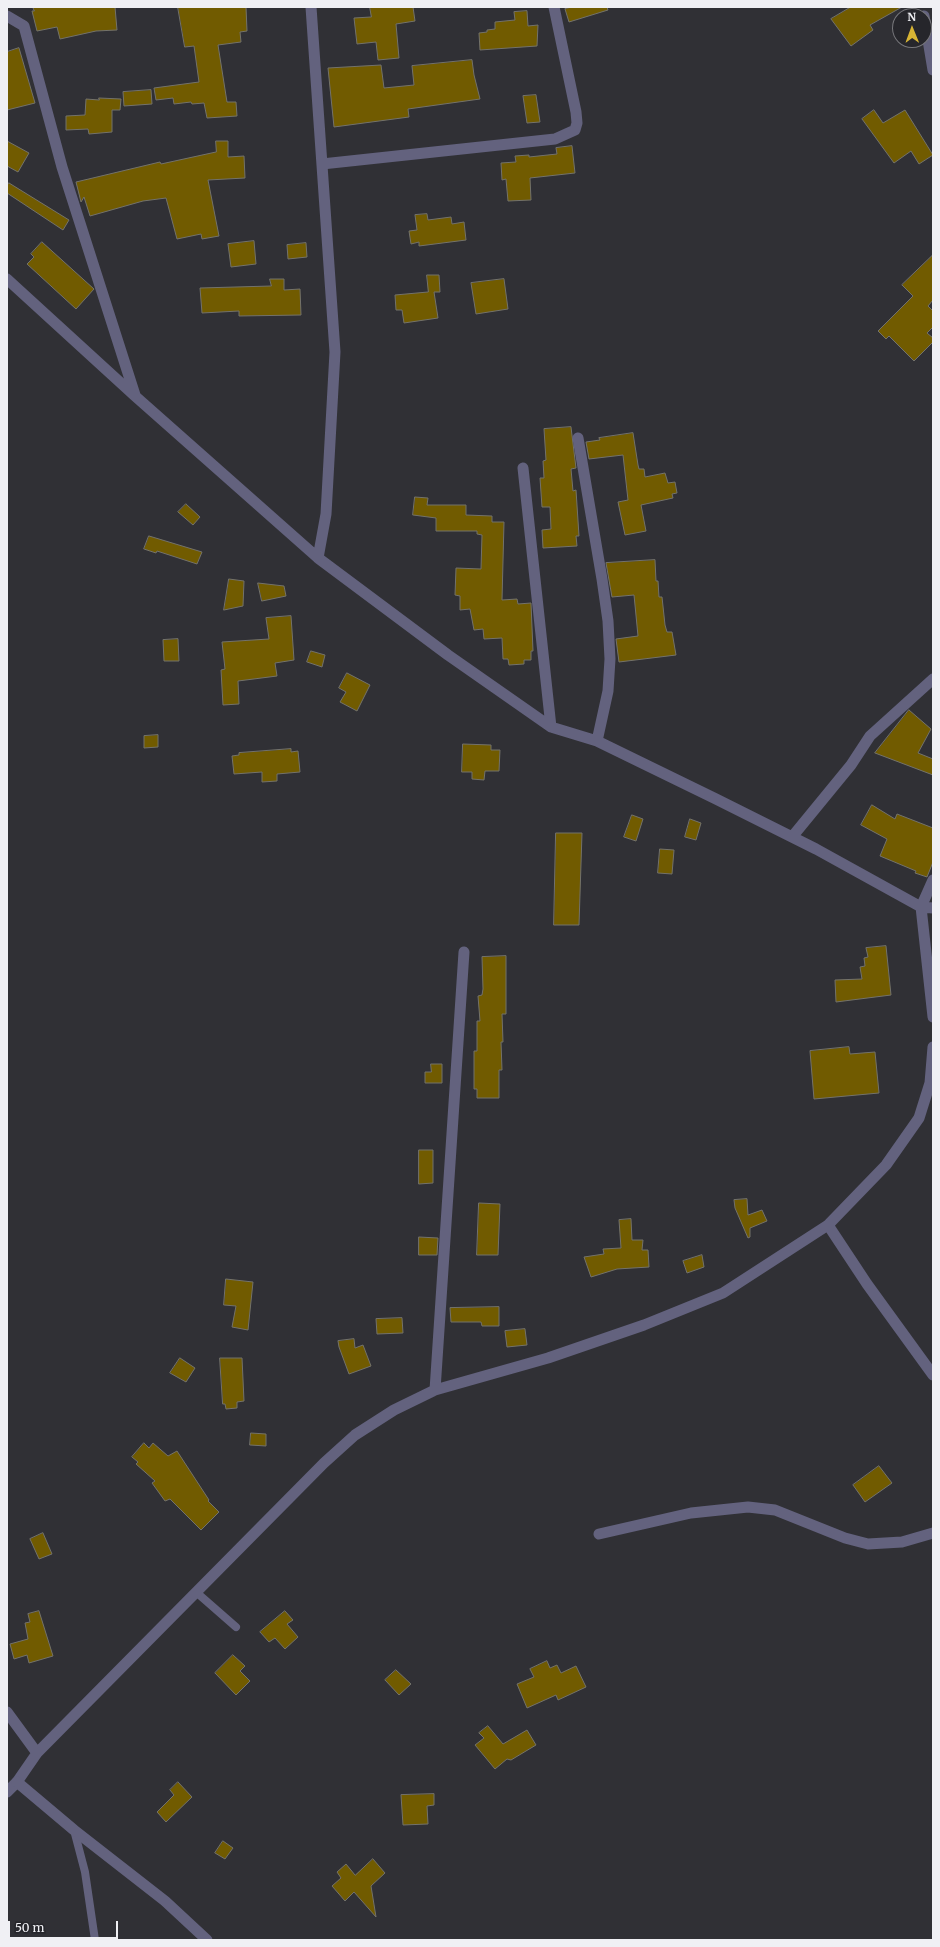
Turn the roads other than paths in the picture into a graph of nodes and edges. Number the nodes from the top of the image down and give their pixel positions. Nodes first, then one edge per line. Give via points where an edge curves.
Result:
1 (311, 7) edge
2 (554, 7) edge
3 (8, 19) edge
4 (929, 48) edge
5 (933, 70) edge
6 (322, 164) junction
7 (7, 279) edge
8 (135, 396) junction
9 (578, 438) dead end
10 (523, 468) dead end
11 (318, 558) junction
12 (933, 679) edge
13 (551, 727) junction
14 (597, 741) junction
15 (792, 837) junction
16 (933, 880) edge
17 (921, 907) junction
18 (933, 908) edge
19 (464, 952) dead end
20 (933, 1017) edge
21 (933, 1048) edge
22 (828, 1225) junction
23 (932, 1370) edge
24 (435, 1390) junction
25 (933, 1533) edge
26 (599, 1534) dead end
27 (196, 1592) junction
28 (236, 1627) dead end
29 (7, 1712) edge
30 (37, 1753) junction
31 (17, 1782) junction
32 (7, 1792) edge
33 (74, 1830) junction
34 (95, 1940) edge
35 (207, 1940) edge

1 - 6 street
2 - 6 street via 576,112 575,130 555,139
3 - 8 street via 24,26 62,167
4 - 5 street
6 - 11 street via 335,352 326,514
7 - 8 street
8 - 11 street
9 - 14 street via 602,579 610,659 608,692
10 - 13 street
11 - 13 street via 448,655
12 - 15 street via 870,736 851,765
13 - 14 street
14 - 15 street
15 - 17 street
16 - 17 street
17 - 18 street
17 - 20 street
19 - 24 street
21 - 22 street via 930,1083 919,1118 886,1165
22 - 23 street via 867,1284
22 - 24 street via 723,1293 644,1325 548,1358
24 - 27 street via 394,1410 355,1435
25 - 26 street via 902,1542 868,1544 845,1538 775,1510 748,1507 691,1514
27 - 28 lane
27 - 30 street
29 - 30 street
30 - 31 street
31 - 32 street
31 - 33 street
33 - 34 lane via 85,1872
33 - 35 street via 165,1901

